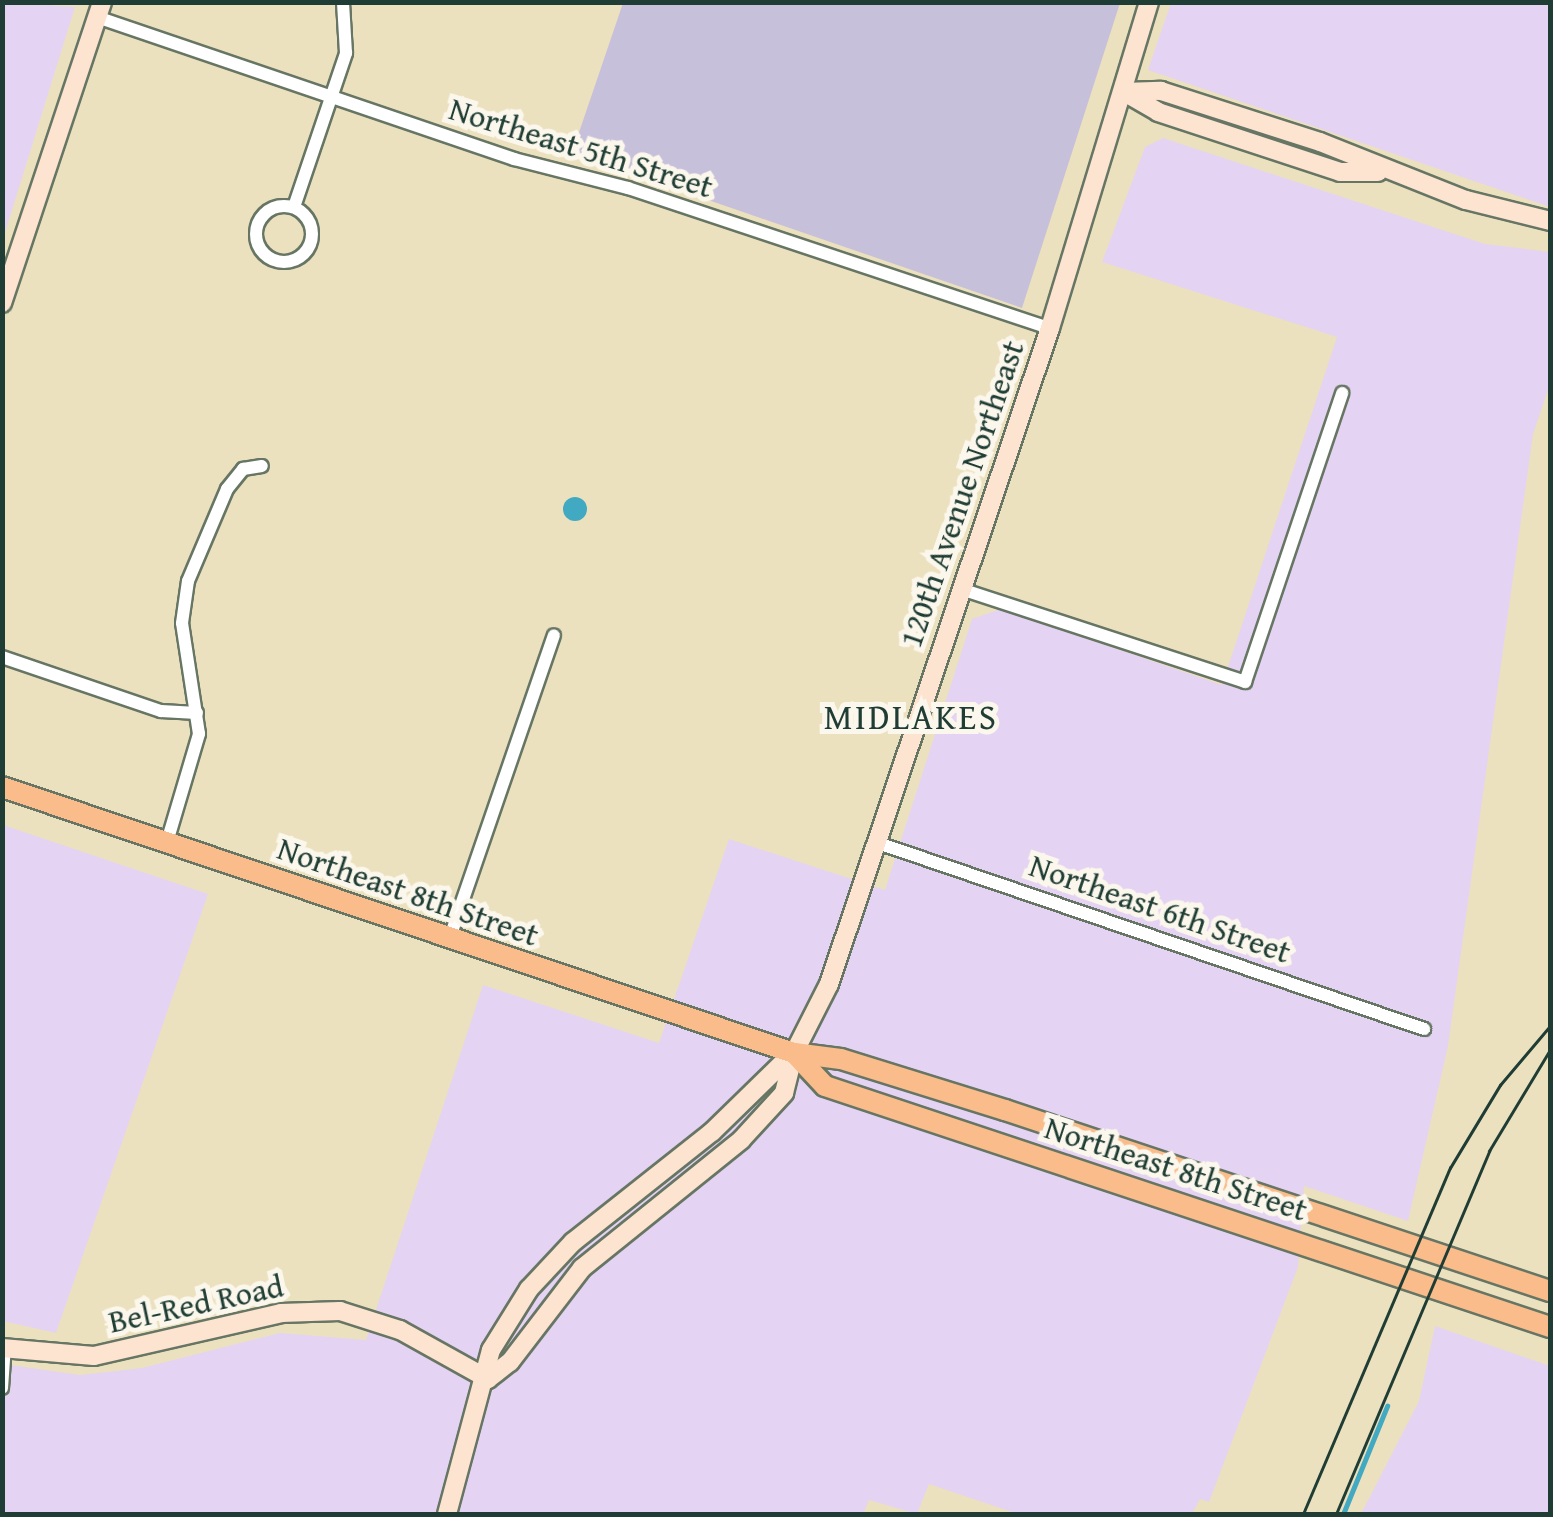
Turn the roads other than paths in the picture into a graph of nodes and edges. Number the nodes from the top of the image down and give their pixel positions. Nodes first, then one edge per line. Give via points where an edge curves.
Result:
1 (343, 2) edge
2 (1149, 2) edge
3 (99, 10) edge
4 (1124, 92) junction
5 (332, 98) junction
6 (294, 208) junction
7 (1550, 221) edge
8 (2, 303) edge
9 (1050, 328) junction
10 (1342, 393) dead end
11 (262, 466) dead end
12 (961, 589) junction
13 (554, 635) dead end
14 (2, 657) edge
15 (197, 712) junction
16 (2, 786) edge
17 (167, 842) junction
18 (878, 843) junction
19 (450, 937) junction
20 (1424, 1029) dead end
21 (794, 1053) junction
22 (1550, 1291) edge
23 (1550, 1327) edge
24 (4, 1349) edge
25 (488, 1379) junction
26 (2, 1388) edge
27 (447, 1514) edge

1 - 5 street via 348,36
2 - 4 main road, 120th Avenue Northeast
3 - 5 street, Northeast 5th Street
3 - 8 main road
4 - 7 main road via 1161,91 1346,152 1382,172
4 - 9 main road, 120th Avenue Northeast
5 - 6 street
5 - 9 street, Northeast 5th Street
6 - 6 street via 276,207 256,226 261,252 277,262 296,260 310,247 308,220
9 - 12 main road, 120th Avenue Northeast
10 - 12 street via 1245,682
11 - 15 street via 243,469 227,489 188,580 182,623
12 - 18 main road, 120th Avenue Northeast
13 - 19 street
14 - 15 street via 161,712
15 - 17 street via 196,750
16 - 17 main road, Northeast 8th Street
17 - 19 main road, Northeast 8th Street
18 - 20 street, Northeast 6th Street
18 - 21 main road, 120th Avenue Northeast via 829,984
19 - 21 main road, Northeast 8th Street
21 - 22 main road, Northeast 8th Street via 841,1059 1005,1110
21 - 23 main road, Northeast 8th Street via 826,1086
21 - 25 main road, 120th Avenue Northeast via 781,1100 582,1268 510,1362
21 - 25 main road, 120th Avenue Northeast via 712,1132 551,1264 500,1330
24 - 25 main road, Bel-Red Road via 94,1356 281,1313 340,1311 400,1330
24 - 26 street, Bel-Red Road
25 - 27 main road, 120th Avenue Northeast

